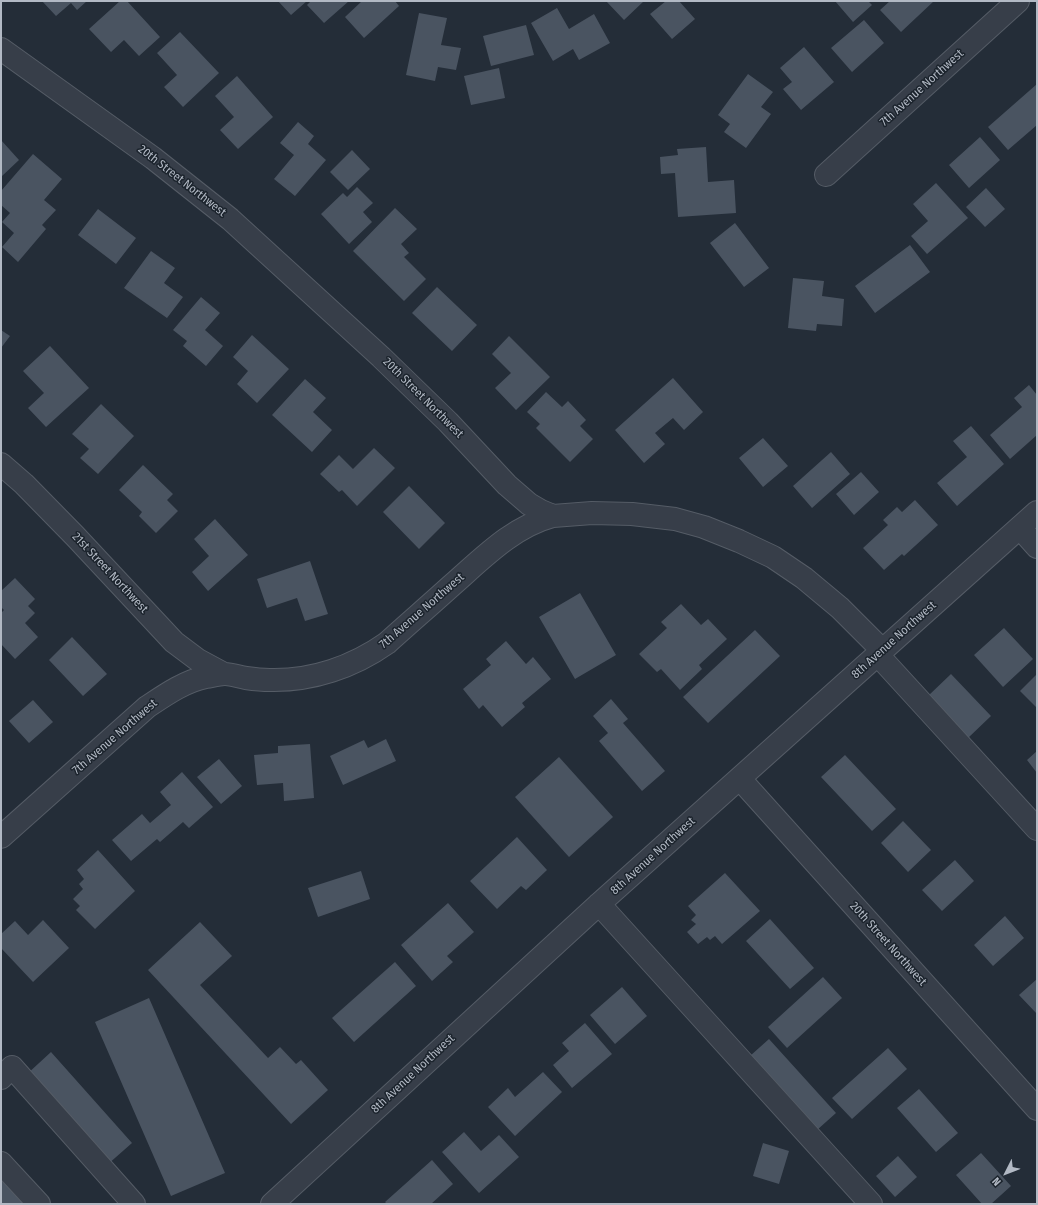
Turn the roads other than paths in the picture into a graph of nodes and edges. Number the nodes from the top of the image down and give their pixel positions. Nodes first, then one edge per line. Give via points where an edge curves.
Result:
1 (1018, 1) edge
2 (1, 49) edge
3 (826, 175) dead end
4 (1, 464) edge
5 (1037, 512) edge
6 (552, 516) junction
7 (1020, 528) junction
8 (1037, 547) edge
9 (880, 652) junction
10 (224, 674) junction
11 (740, 780) junction
12 (1037, 829) edge
13 (1, 837) edge
14 (599, 904) junction
15 (1, 1078) edge
16 (1037, 1109) edge
17 (1, 1163) edge
18 (39, 1204) edge
19 (134, 1204) edge
20 (272, 1204) edge
21 (871, 1204) edge

1 - 3 street, 7th Avenue Northwest
2 - 6 street, 20th Street Northwest via 153,158 230,219 381,357 448,422 507,485 529,504
4 - 10 street, 21st Street Northwest via 75,536 174,642 198,660
5 - 7 street, 8th Avenue Northwest
6 - 9 street via 592,513 675,519 739,541 773,557 804,578 840,608
6 - 10 street, 7th Avenue Northwest via 524,527 495,547 387,643 352,664 300,679 270,680
7 - 8 street
7 - 9 street, 8th Avenue Northwest
9 - 11 street, 8th Avenue Northwest
9 - 12 street
10 - 13 street, 7th Avenue Northwest via 188,683 147,707
11 - 14 street, 8th Avenue Northwest
11 - 16 street, 20th Street Northwest
14 - 20 street, 8th Avenue Northwest
14 - 21 street
15 - 19 street via 12,1068
17 - 18 street

